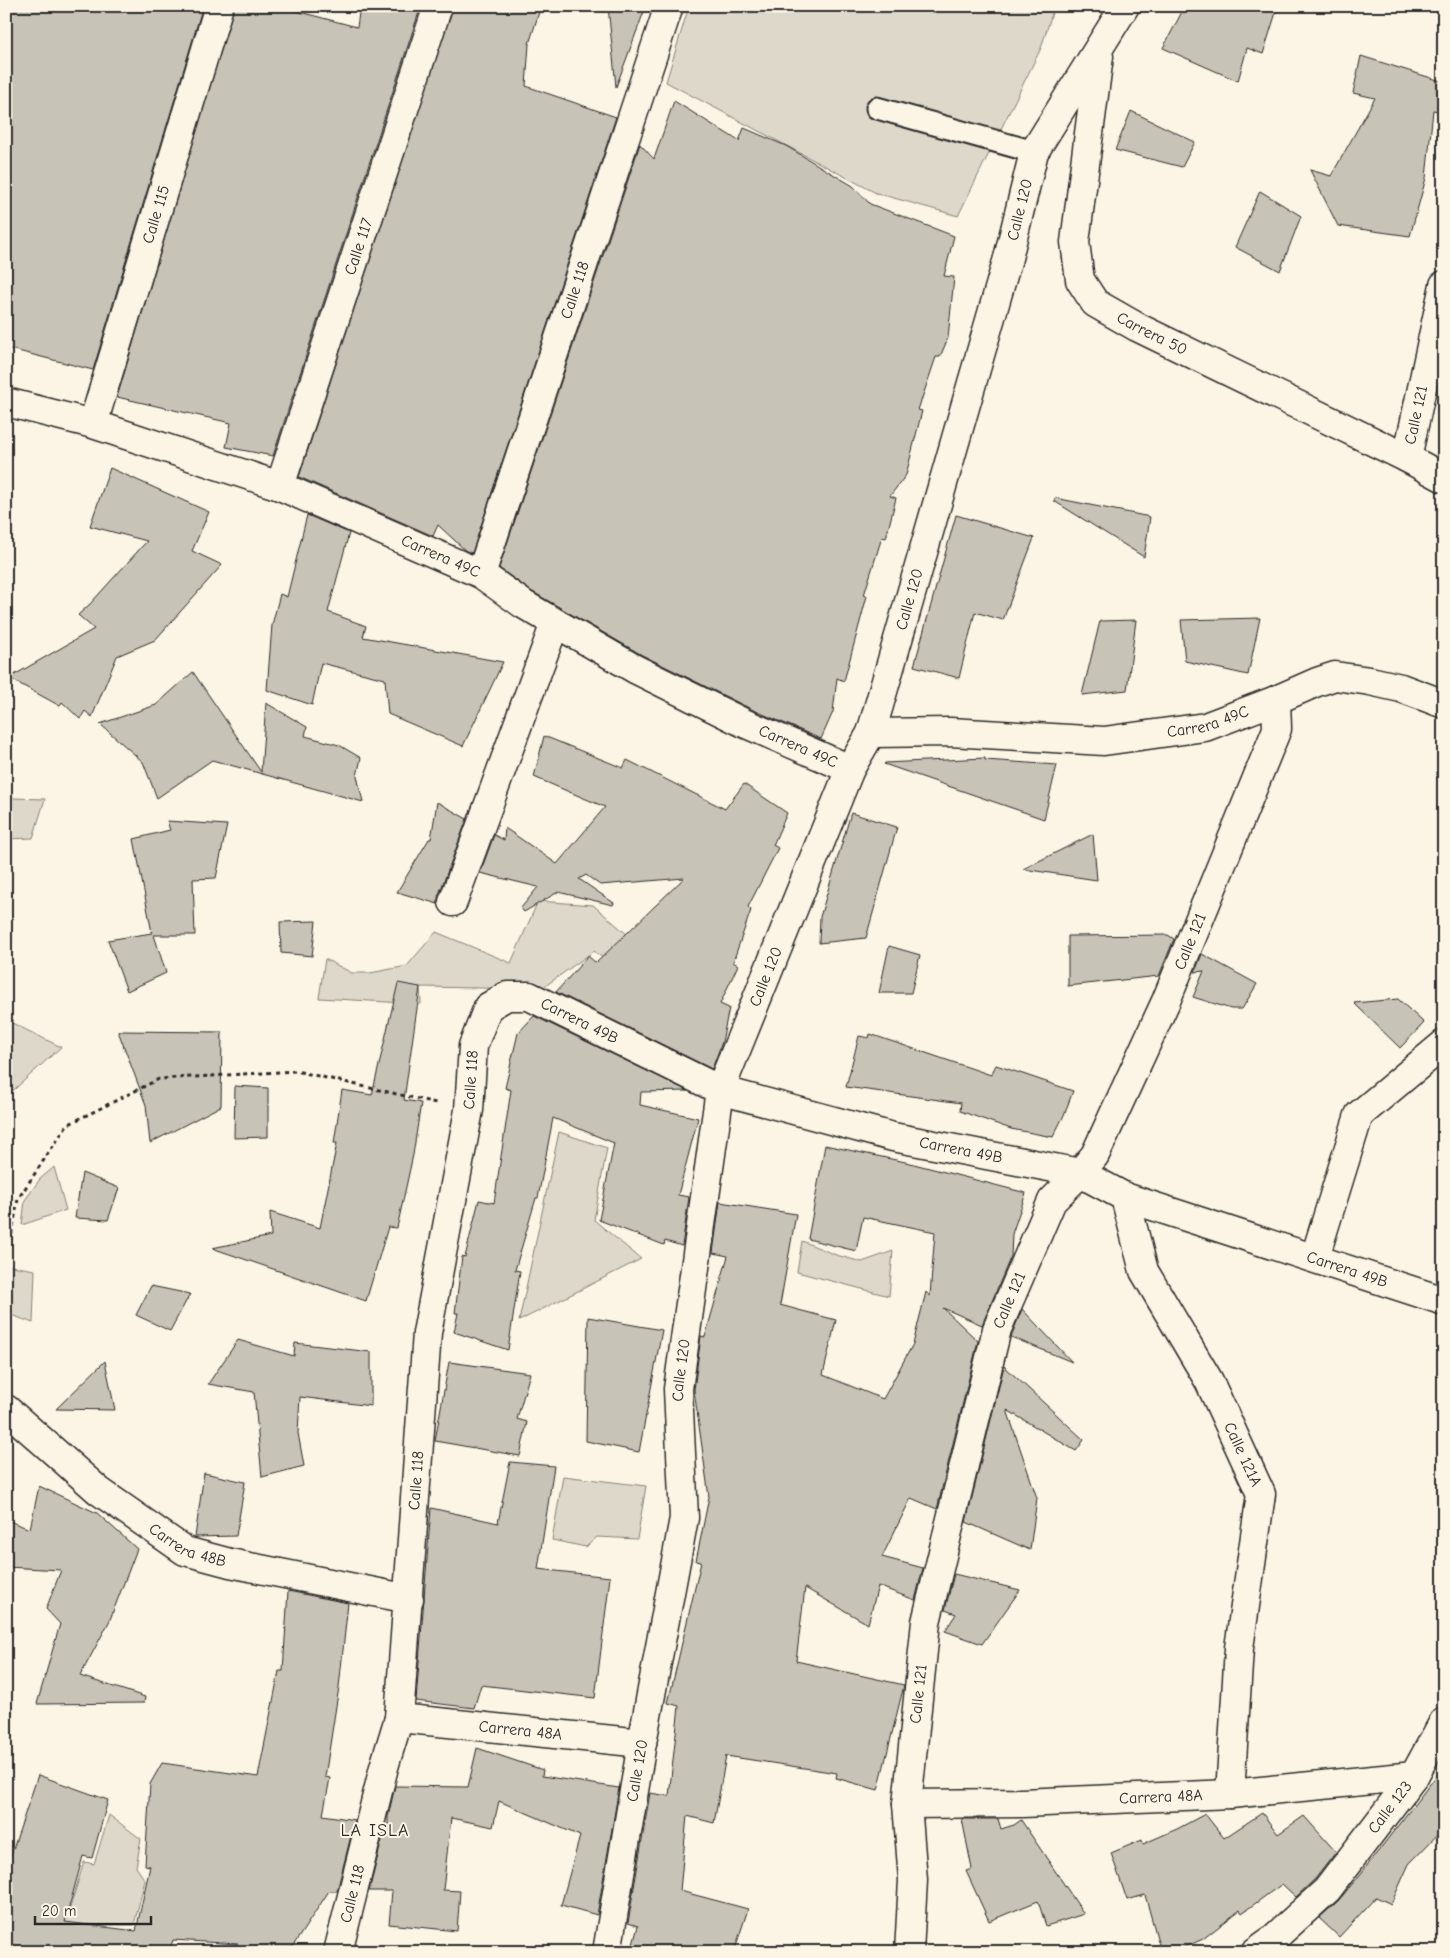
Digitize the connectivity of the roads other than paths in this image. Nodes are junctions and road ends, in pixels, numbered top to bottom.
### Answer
1 (219, 6) edge
2 (438, 6) edge
3 (669, 6) edge
4 (1124, 6) edge
5 (1100, 47) junction
6 (877, 108) dead end
7 (1034, 152) junction
8 (1444, 285) edge
9 (6, 402) edge
10 (93, 424) junction
11 (1407, 458) junction
12 (1444, 478) edge
13 (280, 486) junction
14 (480, 574) junction
15 (555, 623) junction
16 (1276, 700) junction
17 (1444, 704) edge
18 (871, 733) junction
19 (850, 769) junction
20 (453, 902) dead end
21 (488, 1007) joint
22 (1444, 1044) edge
23 (720, 1090) junction
24 (1080, 1173) junction
25 (1125, 1196) junction
26 (1315, 1257) junction
27 (1444, 1301) edge
28 (6, 1409) edge
29 (409, 1599) junction
30 (399, 1718) junction
31 (1444, 1720) edge
32 (642, 1743) junction
33 (1414, 1776) junction
34 (1230, 1794) junction
35 (907, 1804) junction
36 (338, 1952) edge
37 (607, 1952) edge
38 (909, 1952) edge
39 (1255, 1952) edge

1 - 10 street, Calle 115
2 - 13 street, Calle 117
3 - 14 street, Calle 118
4 - 5 street, Calle 120
5 - 7 street, Calle 120
5 - 11 street, Carrera 50
6 - 7 lane
7 - 18 street, Calle 120
8 - 11 street, Calle 121
9 - 10 street, Carrera 49C
10 - 13 street, Carrera 49C
11 - 12 street, Carrera 50
13 - 14 street, Carrera 49C
14 - 15 street, Carrera 49C
15 - 19 street, Carrera 49C
15 - 20 street
16 - 17 street, Carrera 49C
16 - 18 street, Carrera 49C
16 - 24 street, Calle 121
18 - 19 street, Calle 120
19 - 23 street, Calle 120
21 - 23 street, Carrera 49B
21 - 29 street, Calle 118
22 - 26 street
23 - 24 street, Carrera 49B
23 - 32 street, Calle 120
24 - 25 street, Carrera 49B
24 - 35 street, Calle 121
25 - 26 street, Carrera 49B
25 - 34 street, Calle 121A
26 - 27 street, Carrera 49B
28 - 29 street, Carrera 48B
29 - 30 street, Calle 118
30 - 32 street, Carrera 48A
30 - 36 street, Calle 118
31 - 33 street, Calle 123
32 - 37 street, Calle 120
33 - 34 street, Carrera 48A
33 - 39 street, Calle 123
34 - 35 street, Carrera 48A
35 - 38 street, Calle 121

